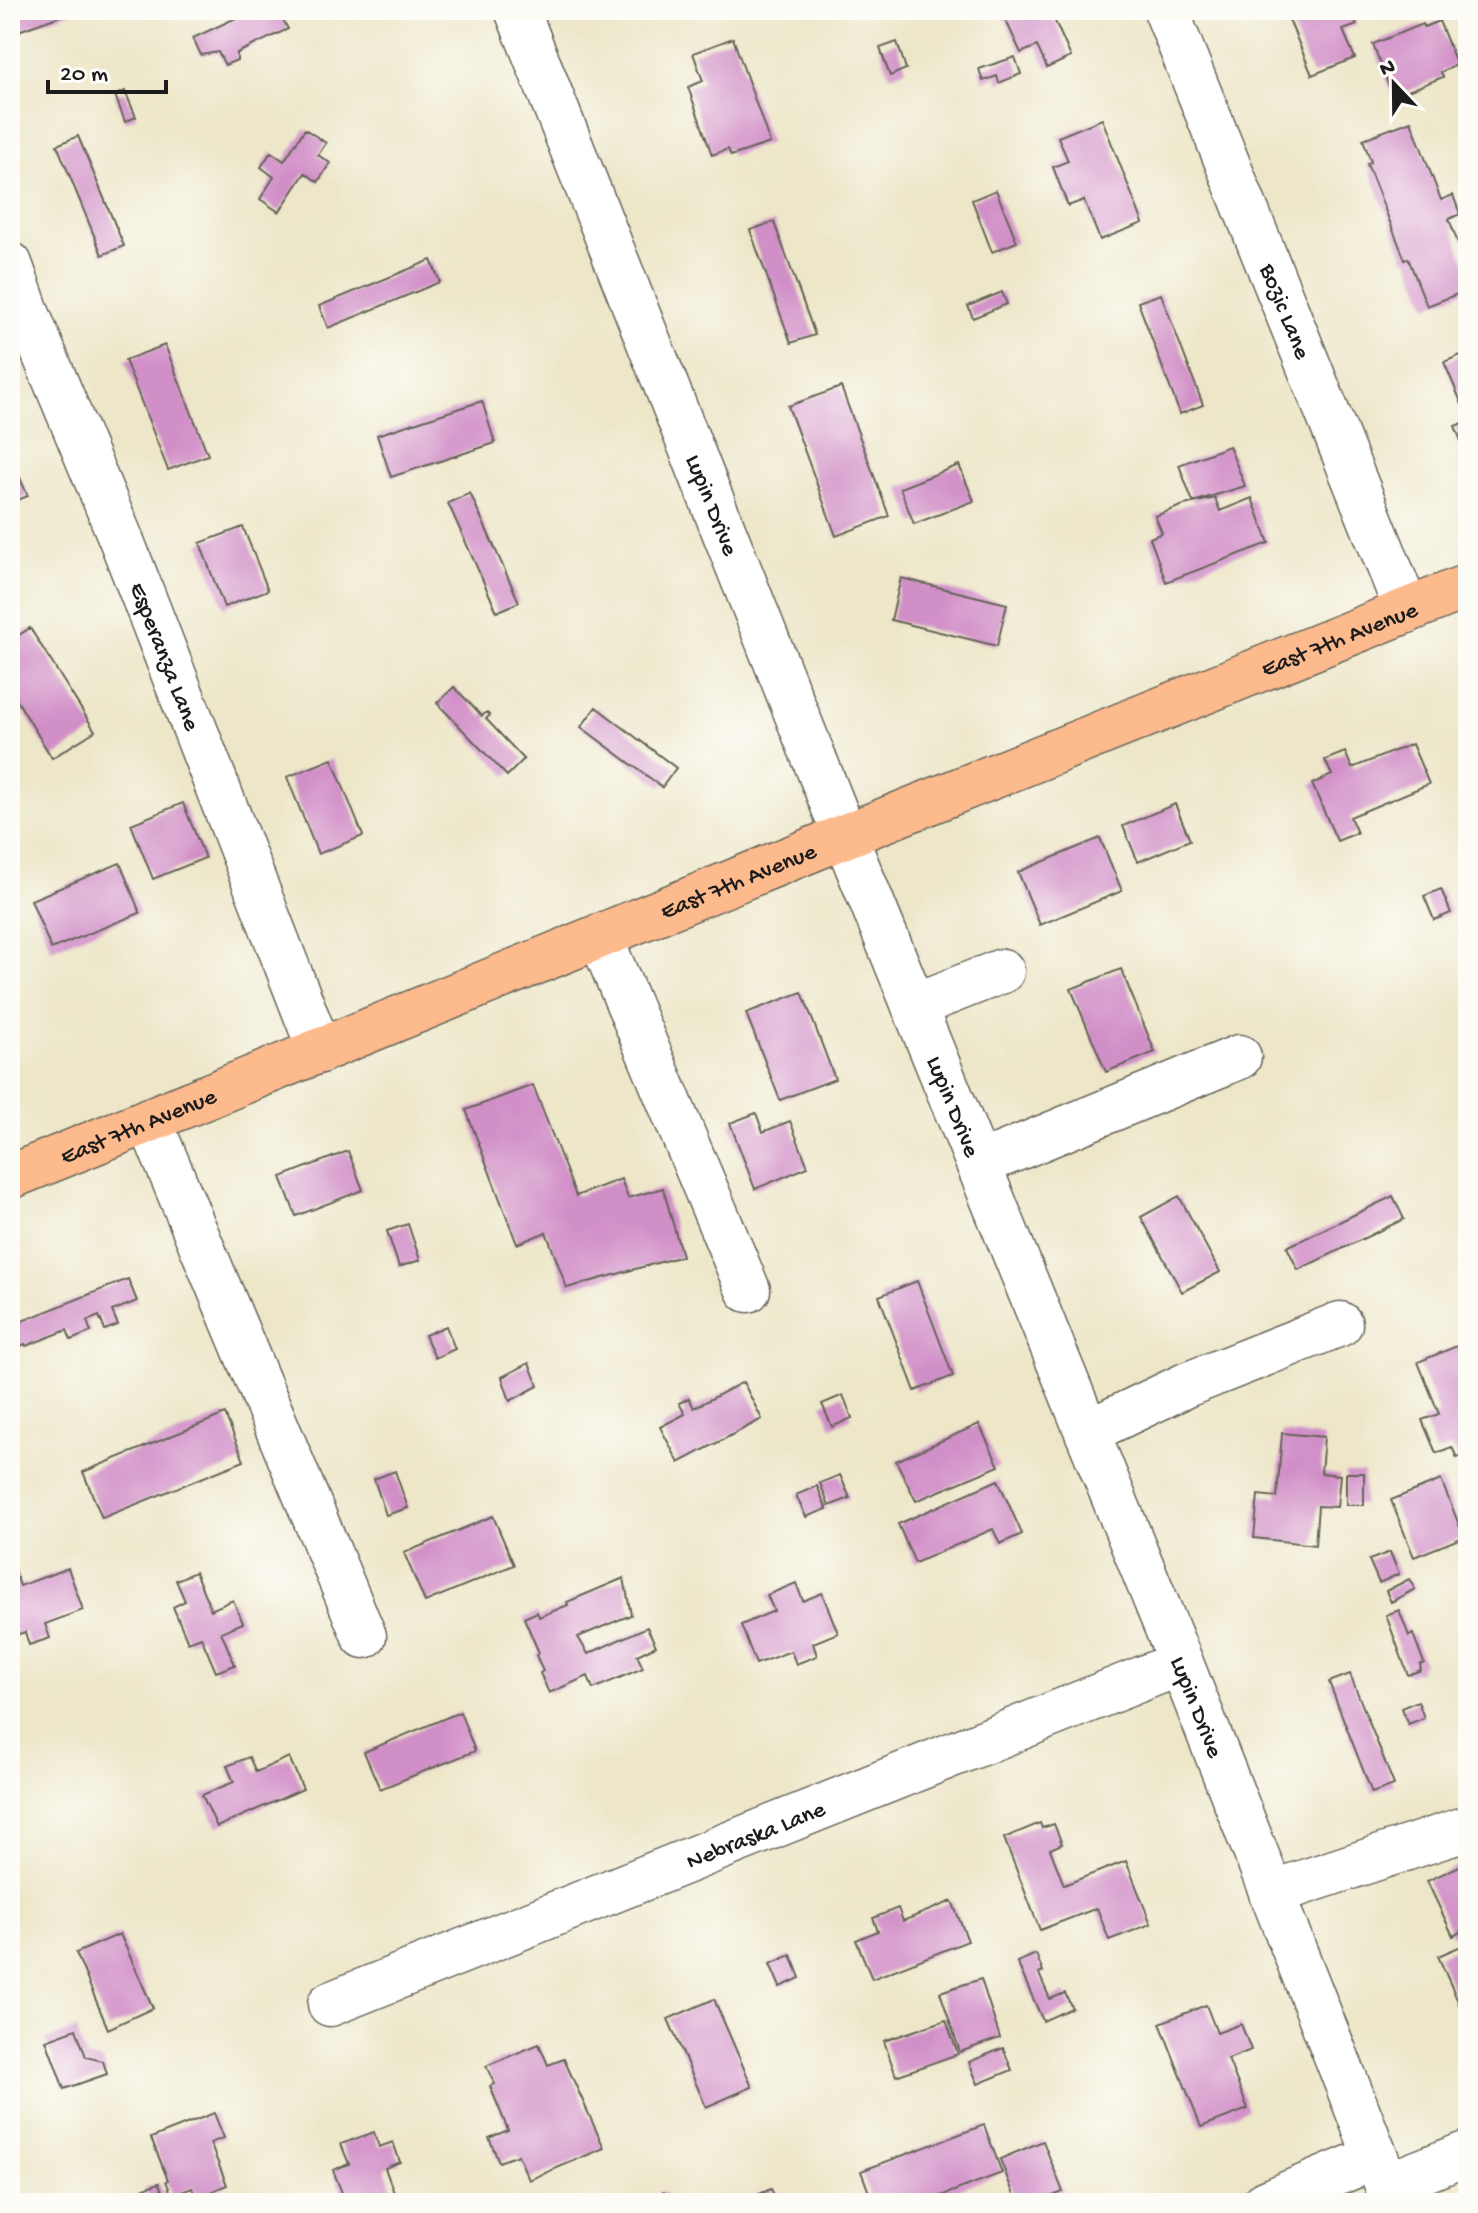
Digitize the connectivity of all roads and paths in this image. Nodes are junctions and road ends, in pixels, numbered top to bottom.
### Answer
1 (517, 10) edge
2 (1166, 10) edge
3 (10, 264) edge
4 (1468, 586) edge
5 (1407, 611) junction
6 (845, 836) junction
7 (600, 936) junction
8 (1002, 971) dead end
9 (914, 1006) junction
10 (320, 1051) junction
11 (1239, 1057) dead end
12 (149, 1120) junction
13 (979, 1164) junction
14 (10, 1177) edge
15 (748, 1290) dead end
16 (1340, 1324) dead end
17 (1087, 1432) junction
18 (364, 1636) dead end
19 (1181, 1663) junction
20 (1468, 1828) edge
21 (1271, 1893) junction
22 (330, 2004) dead end
23 (1468, 2153) edge
24 (1386, 2182) edge
25 (1265, 2203) edge

1 - 6 street, Lupin Drive
2 - 5 street, Bozic Lane
3 - 10 street, Esperanza Lane
4 - 5 main road, East 7th Avenue
5 - 6 main road, East 7th Avenue
6 - 7 main road, East 7th Avenue
6 - 9 street, Lupin Drive
7 - 10 main road, East 7th Avenue
7 - 15 street
8 - 9 street
9 - 13 street, Lupin Drive
10 - 12 main road, East 7th Avenue
11 - 13 street
12 - 14 main road, East 7th Avenue
12 - 18 street
13 - 17 street, Lupin Drive
16 - 17 street
17 - 19 street, Lupin Drive
19 - 21 street, Lupin Drive
19 - 22 street, Nebraska Lane
20 - 21 street
21 - 24 street, Lupin Drive
23 - 24 street
24 - 25 street

